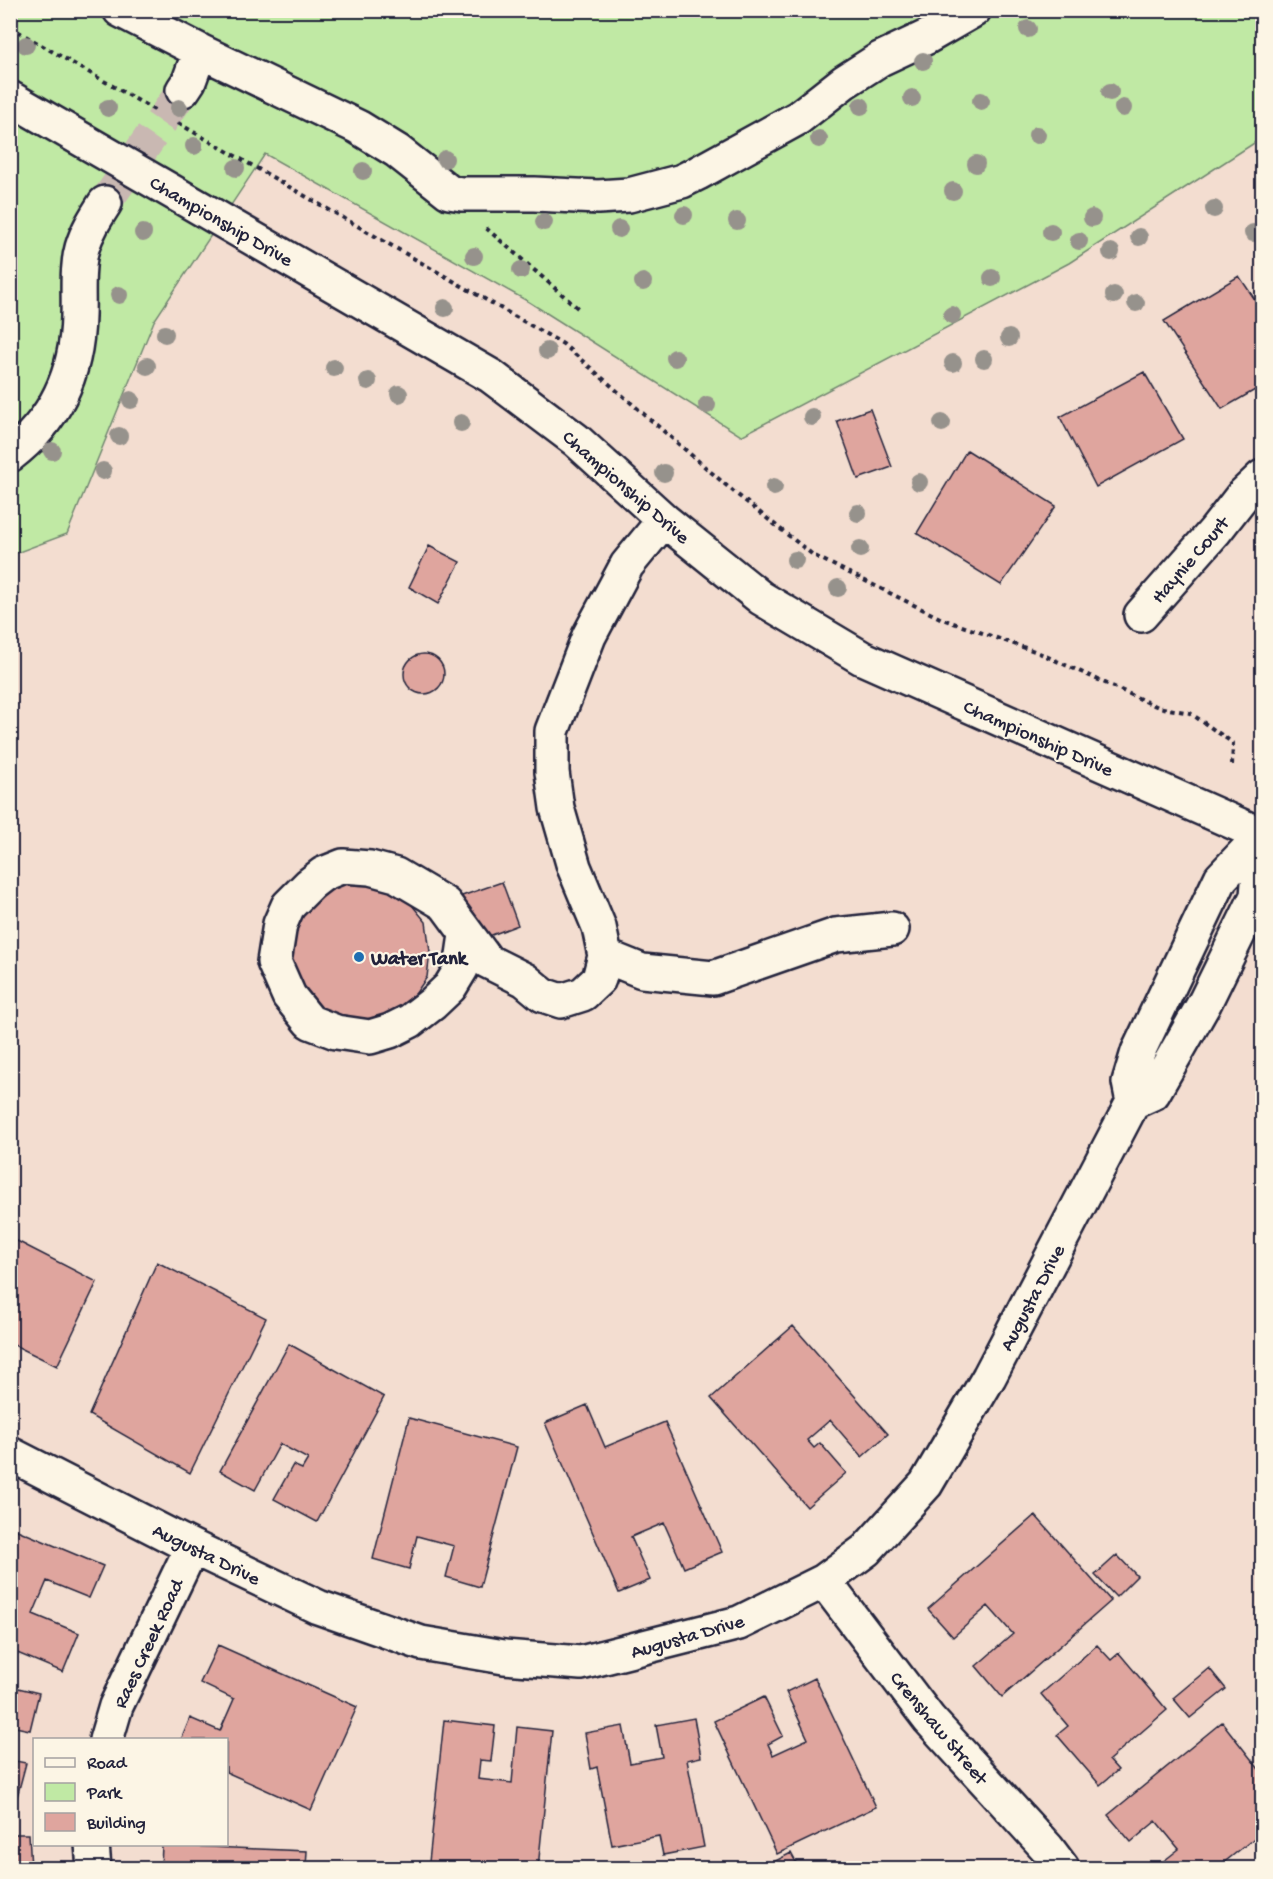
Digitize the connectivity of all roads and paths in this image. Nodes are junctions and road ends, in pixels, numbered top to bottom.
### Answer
1 (120, 10) edge
2 (974, 10) edge
3 (10, 27) edge
4 (200, 51) junction
5 (183, 90) tunnel mouth
6 (10, 98) edge
7 (164, 115) dead end
8 (174, 121) dead end
9 (105, 203) tunnel mouth
10 (486, 227) dead end
11 (580, 310) dead end
12 (10, 455) edge
13 (1263, 477) edge
14 (664, 520) junction
15 (1141, 615) dead end
16 (1232, 765) dead end
17 (1262, 835) edge
18 (892, 929) dead end
19 (466, 935) junction
20 (605, 956) junction
21 (10, 1454) edge
22 (192, 1547) junction
23 (824, 1581) junction
24 (107, 1738) edge
25 (92, 1846) edge
26 (94, 1869) edge
27 (1062, 1869) edge

1 - 4 street
2 - 4 street
3 - 7 path
4 - 5 street
6 - 14 street, Championship Drive
8 - 16 path
9 - 12 street
10 - 11 path
13 - 15 street, Haynie Court
14 - 17 street, Championship Drive
14 - 20 street
17 - 23 street, Augusta Drive
18 - 20 street
19 - 19 street
19 - 20 street
21 - 22 street, Augusta Drive
22 - 23 street, Augusta Drive
22 - 24 street, Raes Creek Road
23 - 27 street, Crenshaw Street
25 - 26 street

